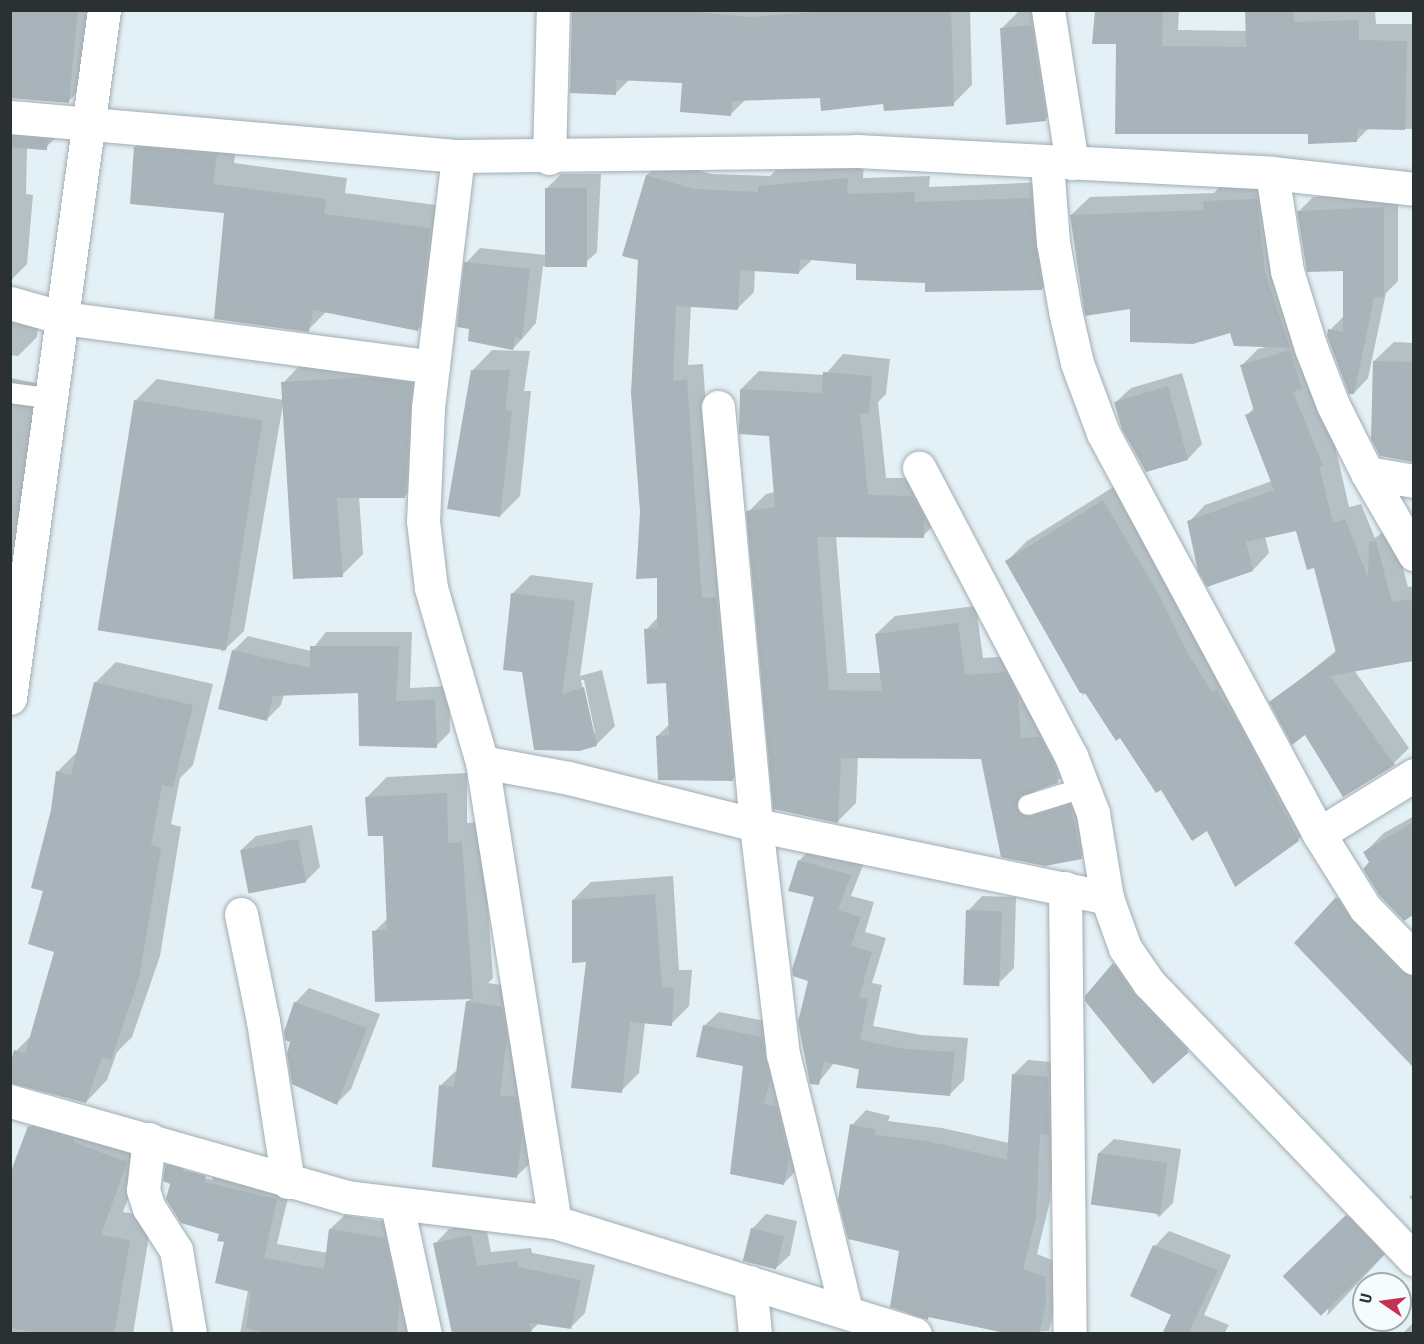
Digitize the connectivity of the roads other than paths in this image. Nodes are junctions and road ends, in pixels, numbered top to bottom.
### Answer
1 (104, 10) edge
2 (553, 10) edge
3 (1048, 10) edge
4 (10, 117) edge
5 (90, 122) junction
6 (458, 156) junction
7 (549, 158) junction
8 (1059, 163) junction
9 (1272, 173) junction
10 (1413, 189) edge
11 (10, 303) edge
12 (63, 318) junction
13 (433, 367) junction
14 (10, 393) edge
15 (53, 399) junction
16 (718, 407) dead end
17 (920, 468) dead end
18 (1367, 473) junction
19 (1413, 481) edge
20 (1413, 554) edge
21 (10, 698) edge
22 (482, 762) junction
23 (1413, 775) edge
24 (1083, 788) junction
25 (1028, 805) dead end
26 (756, 825) junction
27 (1319, 834) junction
28 (1065, 888) junction
29 (1107, 898) junction
30 (241, 914) dead end
31 (1413, 958) edge
32 (10, 1101) edge
33 (149, 1139) junction
34 (288, 1182) junction
35 (397, 1205) junction
36 (555, 1222) junction
37 (1413, 1258) edge
38 (750, 1282) junction
39 (846, 1311) junction
40 (190, 1334) edge
41 (425, 1334) edge
42 (755, 1334) edge
43 (915, 1334) edge
44 (1070, 1334) edge

1 - 5 street
2 - 7 street
3 - 8 street
4 - 5 street
5 - 6 street
5 - 12 street
6 - 7 street
6 - 13 street
7 - 8 street
8 - 9 street
8 - 27 street
9 - 10 street
9 - 18 street
11 - 12 street
12 - 13 street
12 - 15 street
13 - 22 street
14 - 15 lane
15 - 21 street
16 - 26 street
17 - 24 street
18 - 19 street
18 - 20 street
22 - 26 street
22 - 36 street
23 - 27 street
24 - 25 lane
24 - 29 street
26 - 28 street
26 - 39 street
27 - 31 street
28 - 29 street
28 - 44 street
29 - 37 street
30 - 34 street
32 - 33 street
33 - 34 street
33 - 40 street
34 - 35 street
35 - 36 street
35 - 41 street
36 - 38 street
38 - 39 street
38 - 42 street
39 - 43 street

